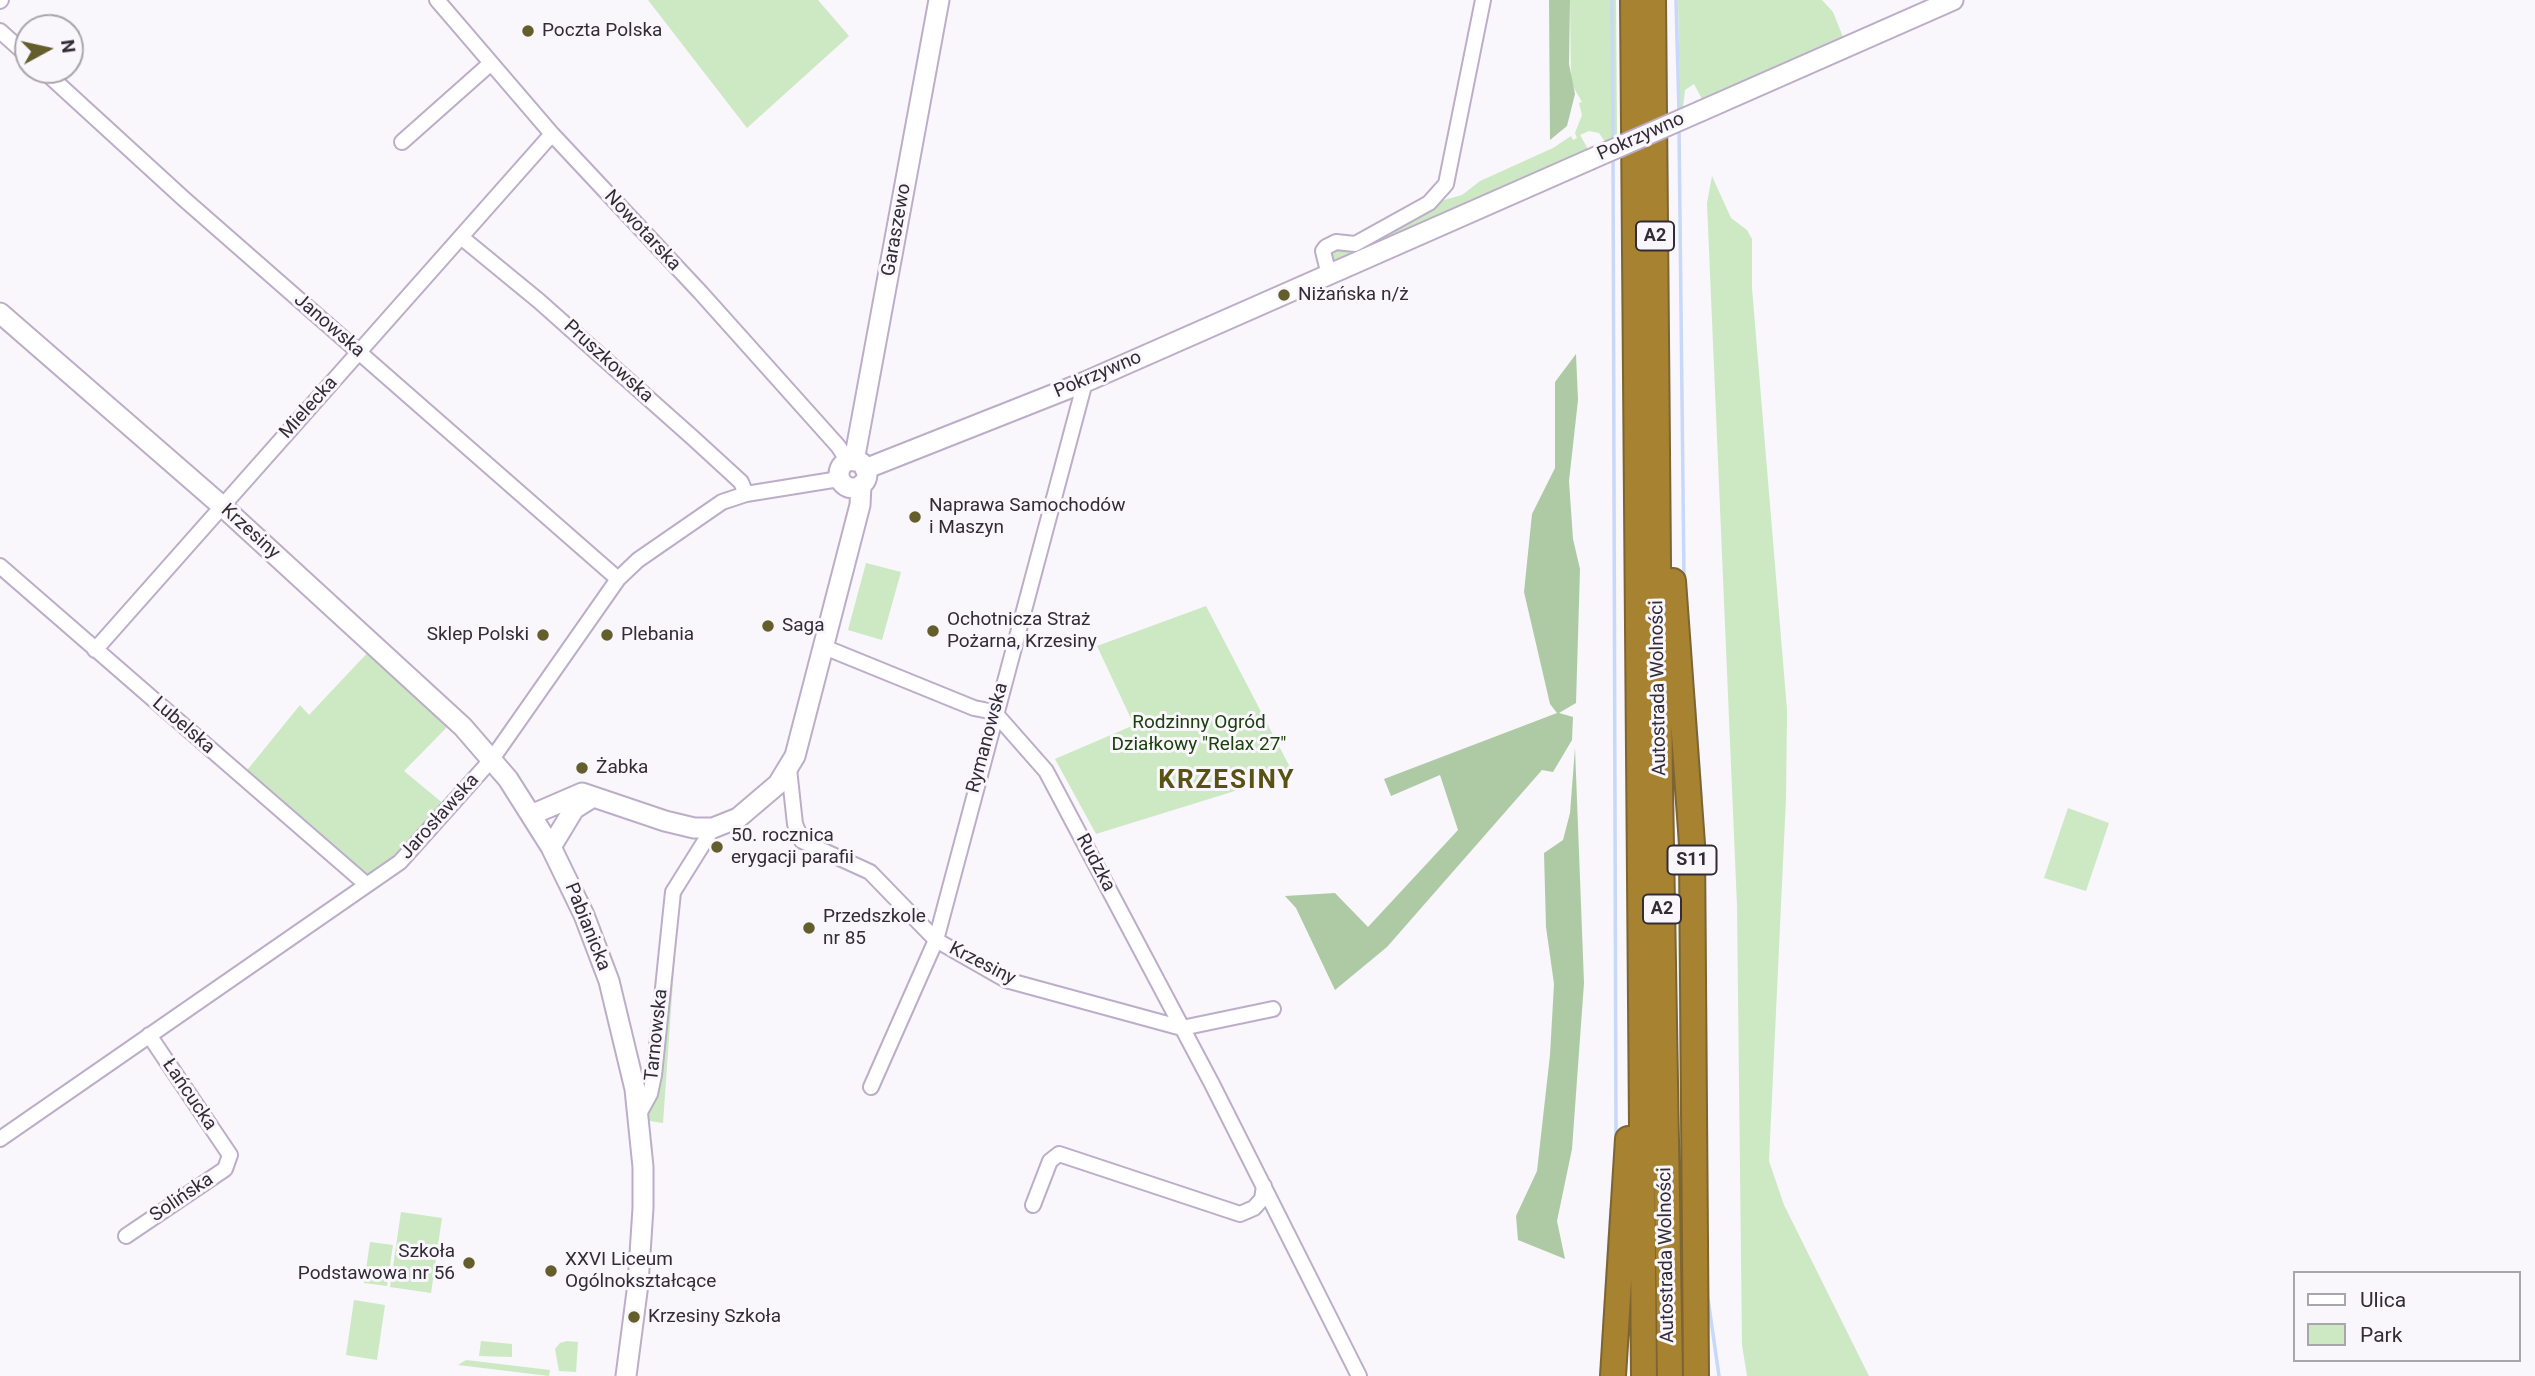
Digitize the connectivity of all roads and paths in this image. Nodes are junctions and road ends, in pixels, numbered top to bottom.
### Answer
1 (437, 0) edge
2 (939, 0) edge
3 (1483, 0) edge
4 (1633, 0) edge
5 (1653, 0) edge
6 (1952, 0) edge
7 (0, 31) edge
8 (14, 44) edge
9 (491, 63) junction
10 (59, 84) edge
11 (552, 134) junction
12 (402, 142) dead end
13 (461, 237) junction
14 (1329, 275) junction
15 (0, 313) edge
16 (358, 352) junction
17 (1084, 382) junction
18 (1657, 441) junction
19 (857, 469) junction
20 (839, 479) joint
21 (746, 494) junction
22 (222, 506) junction
23 (0, 566) edge
24 (618, 579) junction
25 (824, 648) junction
26 (95, 650) junction
27 (994, 712) junction
28 (492, 759) junction
29 (789, 769) junction
30 (593, 797) junction
31 (531, 815) junction
32 (713, 828) junction
33 (551, 848) junction
34 (366, 885) junction
35 (936, 940) junction
36 (1642, 975) junction
37 (1273, 1009) dead end
38 (1182, 1028) junction
39 (149, 1035) junction
40 (871, 1087) dead end
41 (639, 1114) junction
42 (0, 1139) edge
43 (230, 1155) joint
44 (1264, 1186) junction
45 (1033, 1205) dead end
46 (126, 1236) dead end
47 (1696, 1280) junction
48 (626, 1376) edge
49 (1359, 1376) edge
50 (1613, 1376) edge
51 (1644, 1376) edge
52 (1670, 1376) edge
53 (1696, 1376) edge
54 (1709, 1376) edge

1 - 9 street, Nowotarska
2 - 19 street, Garaszewo
3 - 14 street
4 - 36 highway, Autostrada Wolności / A2
5 - 18 highway, Autostrada Wolności / A2
6 - 14 street, Pokrzywno, bridge
7 - 8 street
9 - 11 street, Nowotarska
9 - 12 street
10 - 16 street, Janowska
11 - 13 street, Mielecka
11 - 19 street, Nowotarska
13 - 16 street, Mielecka
13 - 21 street, Pruszkowska
14 - 17 street, Pokrzywno
15 - 22 street, Krzesiny
16 - 22 street, Mielecka
16 - 24 street, Janowska
17 - 19 street, Pokrzywno
17 - 27 street, Rymanowska
18 - 47 highway, S11
18 - 52 highway, Autostrada Wolności / A2
19 - 20 street
19 - 25 street, Garaszewo
20 - 21 street, Jarosławska
21 - 24 street, Jarosławska
22 - 26 street, Mielecka
22 - 28 street, Krzesiny
23 - 26 street, Lubelska
24 - 28 street, Jarosławska
25 - 27 street
25 - 29 street, Garaszewo
26 - 34 street, Lubelska
27 - 35 street, Rymanowska
27 - 38 street, Rudzka
28 - 31 street, Pabianicka
28 - 34 street, Jarosławska
29 - 32 street, Garaszewo
29 - 35 street, Krzesiny
30 - 31 street
30 - 32 street
30 - 33 street
31 - 33 street, Pabianicka
32 - 41 street, Tarnowska
33 - 41 street, Pabianicka
34 - 39 street, Jarosławska
35 - 38 street, Krzesiny
35 - 40 street, Rymanowska
36 - 50 highway
36 - 51 highway, Autostrada Wolności / A2
37 - 38 street
38 - 44 street, Rudzka
39 - 42 street, Jarosławska
39 - 43 street, Łańcucka
41 - 48 street, Tarnowska
43 - 46 street, Solińska
44 - 45 street
44 - 49 street, Rudzka
47 - 53 highway, S11
47 - 54 highway

